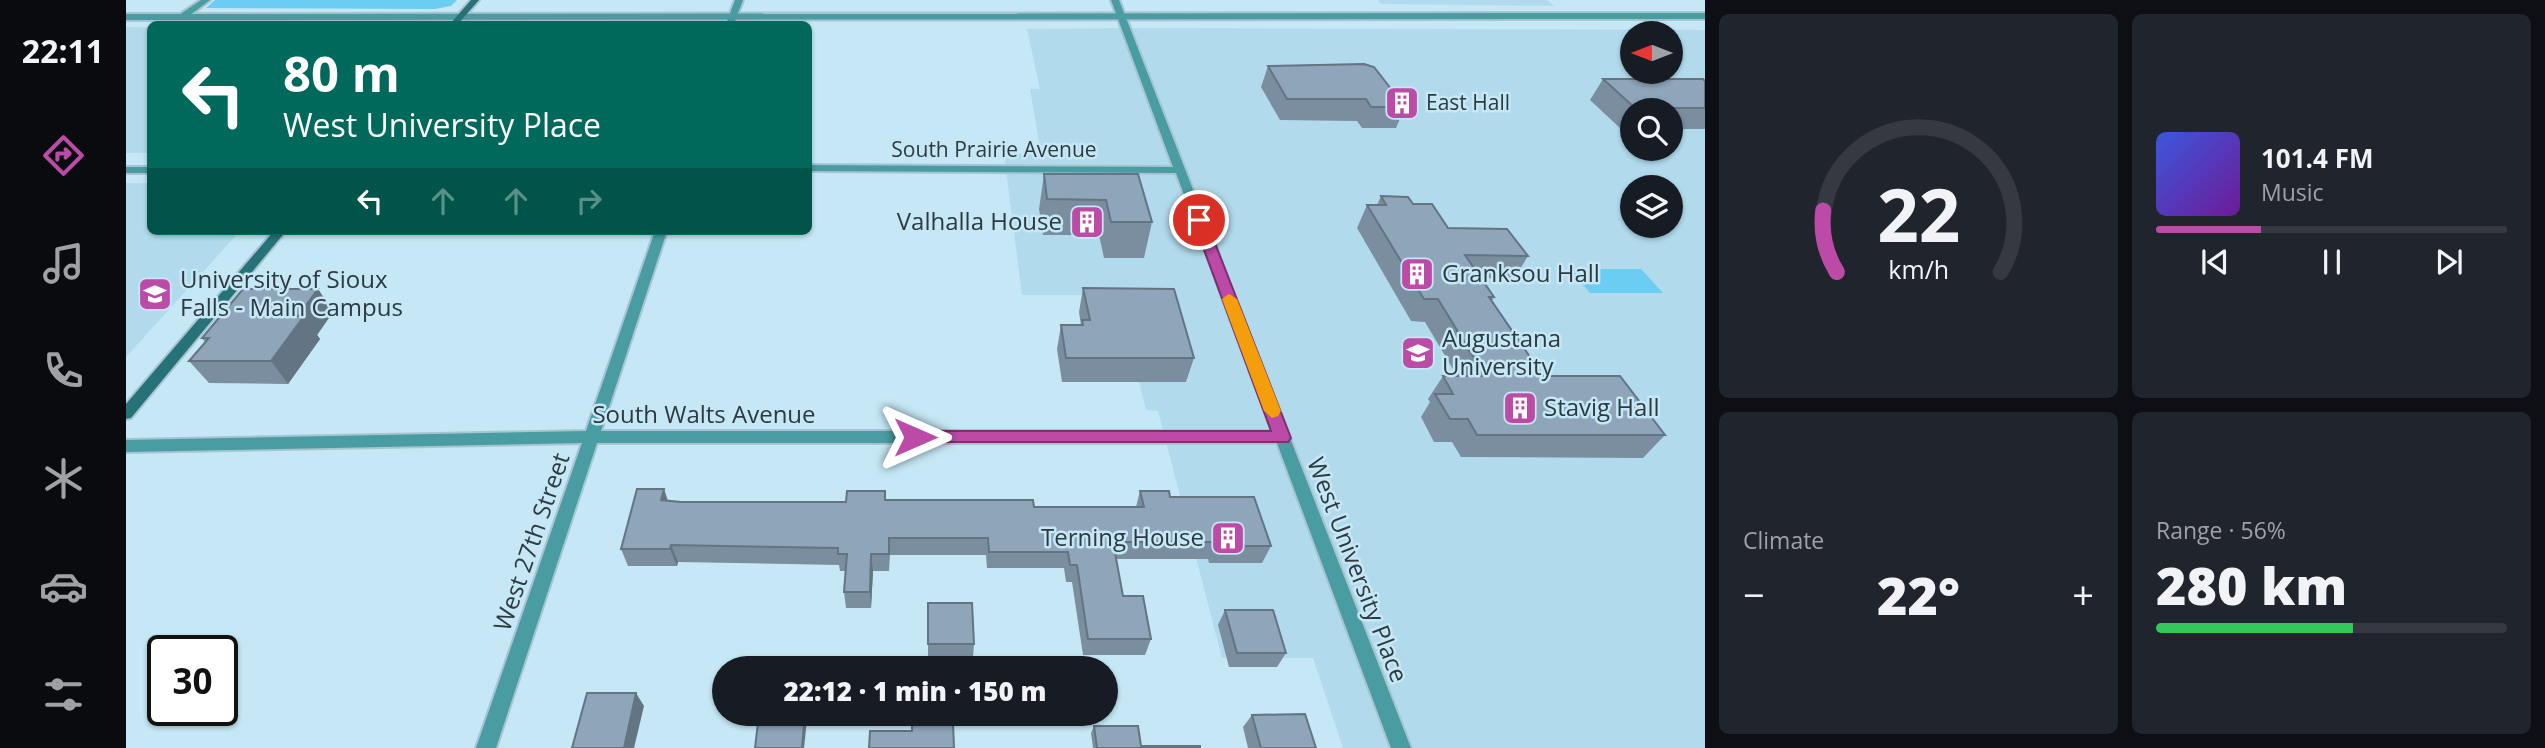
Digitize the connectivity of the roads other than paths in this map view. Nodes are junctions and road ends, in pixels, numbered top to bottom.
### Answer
1 (206, 0) edge
2 (475, 0) edge
3 (739, 0) edge
4 (1115, 0) edge
5 (1705, 16) edge
6 (182, 17) junction
7 (1122, 17) junction
8 (126, 18) edge
9 (457, 21) edge
10 (732, 21) edge
11 (812, 168) edge
12 (126, 170) edge
13 (147, 170) edge
14 (1180, 170) junction
15 (277, 235) edge
16 (660, 235) edge
17 (126, 414) edge
18 (591, 437) junction
19 (1282, 438) junction
20 (126, 446) edge
21 (486, 748) edge
22 (1401, 748) edge

1 - 6 street
2 - 9 main road
3 - 10 street
4 - 7 street, West University Place
5 - 7 street
6 - 8 street
6 - 9 street
7 - 10 street
7 - 14 street, West University Place
9 - 10 street
11 - 14 street, South Prairie Avenue
12 - 13 street
14 - 19 street, West University Place
15 - 17 main road
16 - 18 street, West 27th Street
18 - 19 street, South Walts Avenue
18 - 20 street, South Walts Avenue
18 - 21 street, West 27th Street
19 - 22 street, West University Place

